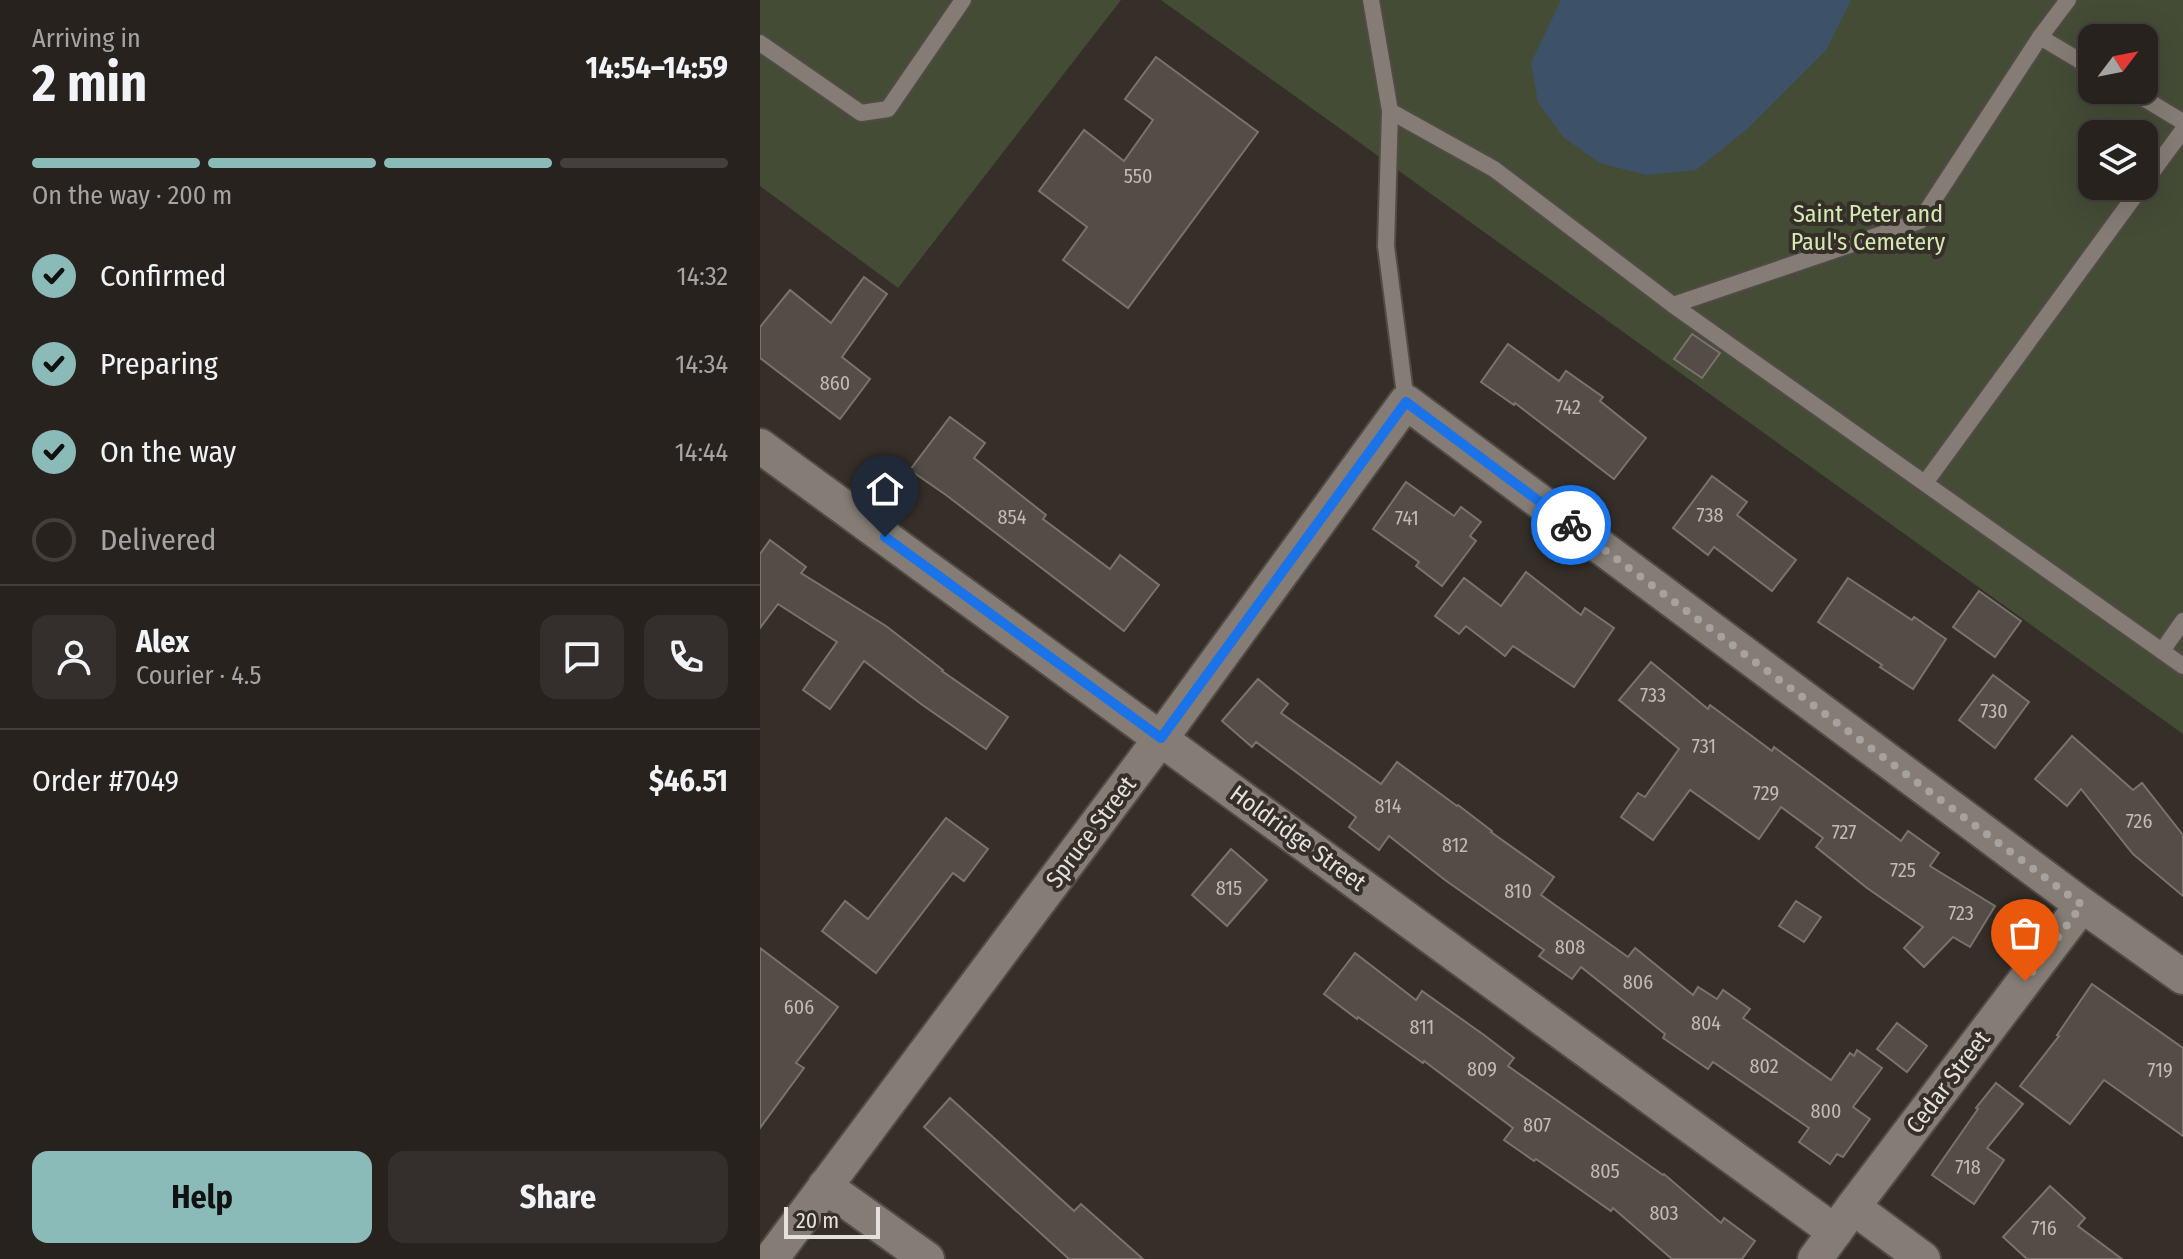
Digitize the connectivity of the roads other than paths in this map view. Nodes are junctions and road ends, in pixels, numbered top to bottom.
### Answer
1 (963, 0) edge
2 (1371, 0) edge
3 (2068, 0) edge
4 (2040, 37) junction
5 (760, 43) edge
6 (2078, 60) edge
7 (2153, 104) edge
8 (1390, 111) junction
9 (2183, 122) edge
10 (2183, 130) edge
11 (2158, 164) edge
12 (2131, 200) edge
13 (1673, 305) junction
14 (1406, 402) junction
15 (760, 446) edge
16 (1925, 483) junction
17 (2183, 621) edge
18 (2162, 651) junction
19 (2183, 666) edge
20 (1161, 738) junction
21 (2082, 905) junction
22 (2183, 977) edge
23 (825, 1186) junction
24 (1834, 1233) edge
25 (771, 1259) edge
26 (927, 1259) edge
27 (1923, 1259) edge

1 - 5 lane
2 - 8 lane
3 - 4 lane
4 - 6 lane
4 - 13 lane
7 - 9 lane
8 - 13 lane
8 - 14 lane
10 - 11 lane
12 - 16 lane
13 - 16 lane
14 - 20 street, Spruce Street
14 - 21 street
15 - 20 street, Holdridge Street
16 - 18 lane
17 - 18 lane
18 - 19 lane
20 - 23 street, Spruce Street
20 - 24 street, Holdridge Street
21 - 22 street
21 - 24 street, Cedar Street
23 - 25 street, Spruce Street
23 - 26 street
24 - 27 street, Holdridge Street

